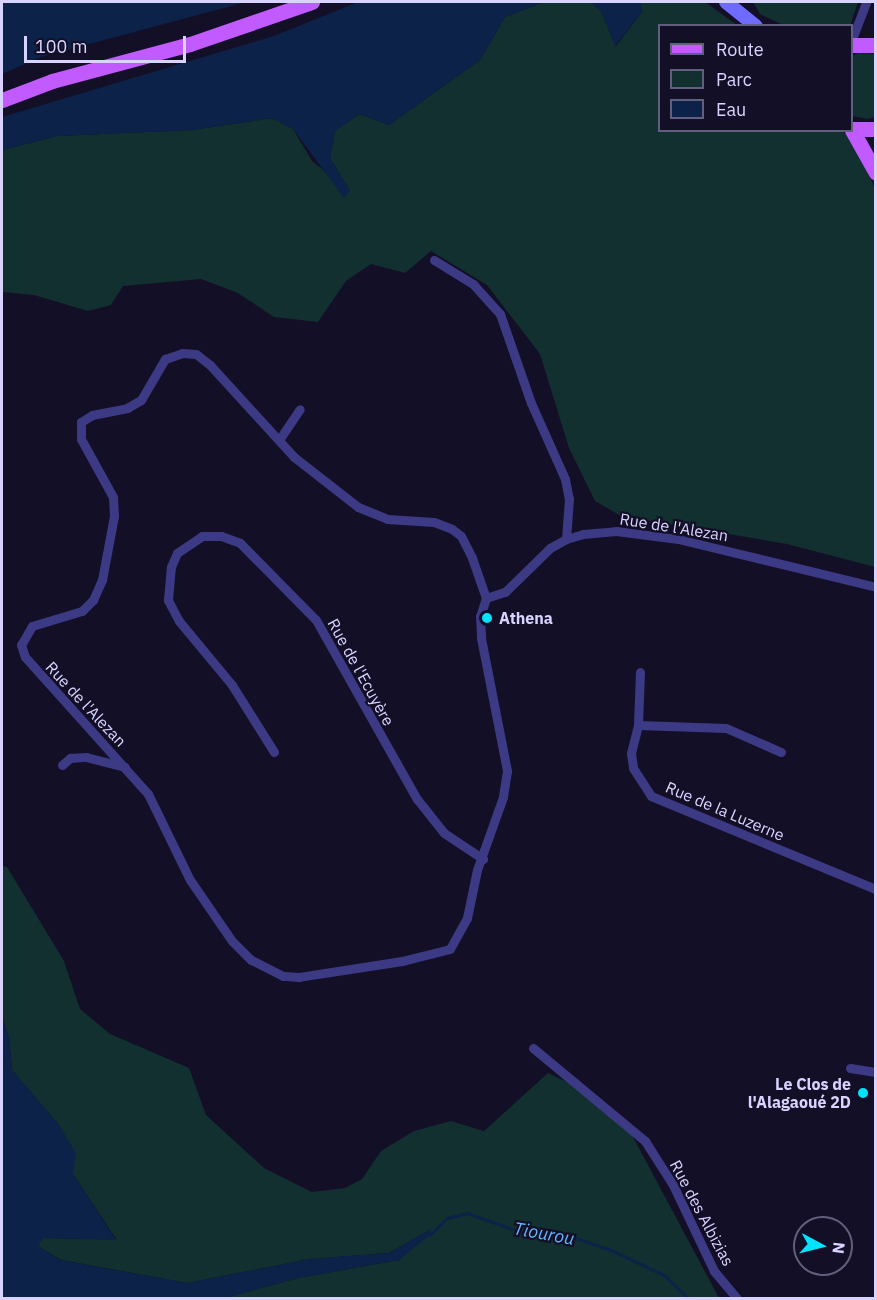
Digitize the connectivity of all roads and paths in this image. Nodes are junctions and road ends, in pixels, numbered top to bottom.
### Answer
1 (312, 2) edge
2 (726, 2) edge
3 (866, 2) edge
4 (740, 14) junction
5 (753, 24) edge
6 (762, 24) edge
7 (853, 36) edge
8 (853, 45) edge
9 (876, 45) edge
10 (2, 100) edge
11 (853, 129) edge
12 (876, 129) edge
13 (853, 131) edge
14 (876, 173) edge
15 (434, 260) dead end
16 (300, 409) dead end
17 (279, 440) junction
18 (566, 539) junction
19 (876, 587) edge
20 (486, 598) junction
21 (640, 672) dead end
22 (638, 725) junction
23 (274, 752) dead end
24 (781, 752) dead end
25 (62, 765) dead end
26 (125, 767) junction
27 (483, 859) junction
28 (876, 889) edge
29 (533, 1048) dead end
30 (850, 1068) dead end
31 (876, 1072) edge
32 (737, 1299) edge

1 - 10 main road
2 - 4 main road
3 - 7 street
4 - 5 main road
4 - 6 main road
8 - 9 main road
11 - 12 main road
13 - 14 main road
15 - 18 street
16 - 17 street
17 - 20 street, Rue de l'Alezan
17 - 26 street, Rue de l'Alezan
18 - 19 street, Rue de l'Alezan
18 - 20 street, Rue de l'Alezan
20 - 27 street, Rue de l'Alezan
21 - 22 street, Rue de la Luzerne
22 - 24 street
22 - 28 street, Rue de la Luzerne
23 - 27 street, Rue de l'Ecuyère
25 - 26 street
26 - 27 street, Rue de l'Alezan
29 - 32 street, Rue des Albizias
30 - 31 street

